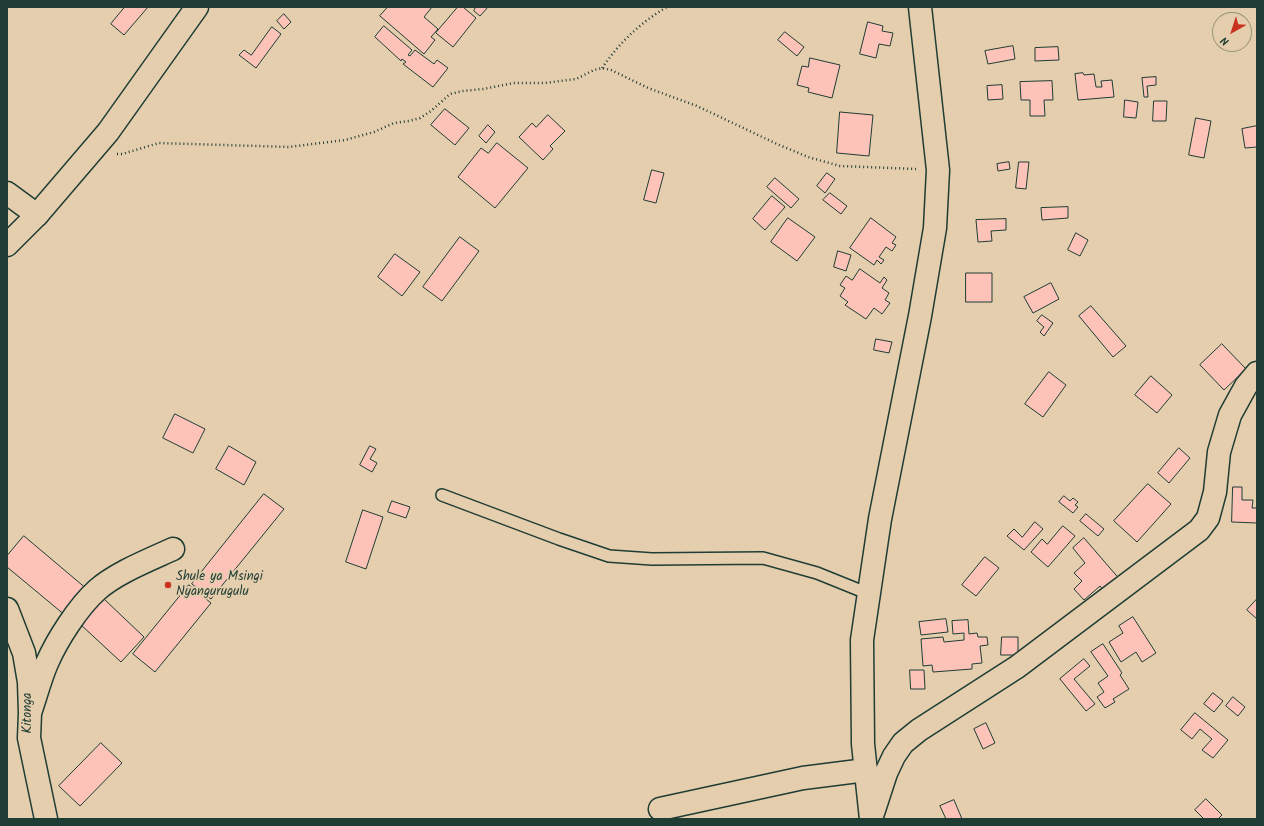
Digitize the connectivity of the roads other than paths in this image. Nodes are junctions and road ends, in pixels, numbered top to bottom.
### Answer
1 (196, 7) edge
2 (920, 7) edge
3 (7, 193) edge
4 (37, 214) junction
5 (7, 245) edge
6 (1257, 374) edge
7 (442, 495) dead end
8 (173, 550) dead end
9 (869, 594) junction
10 (7, 609) edge
11 (30, 713) junction
12 (866, 770) junction
13 (660, 809) dead end
14 (46, 819) edge
15 (871, 819) edge

1 - 4 street
2 - 9 street
3 - 4 street
4 - 5 street
6 - 15 street
7 - 9 lane
8 - 11 street
9 - 12 street
10 - 11 street, Kitonga
11 - 14 street, Kitonga
12 - 13 street
12 - 15 street

